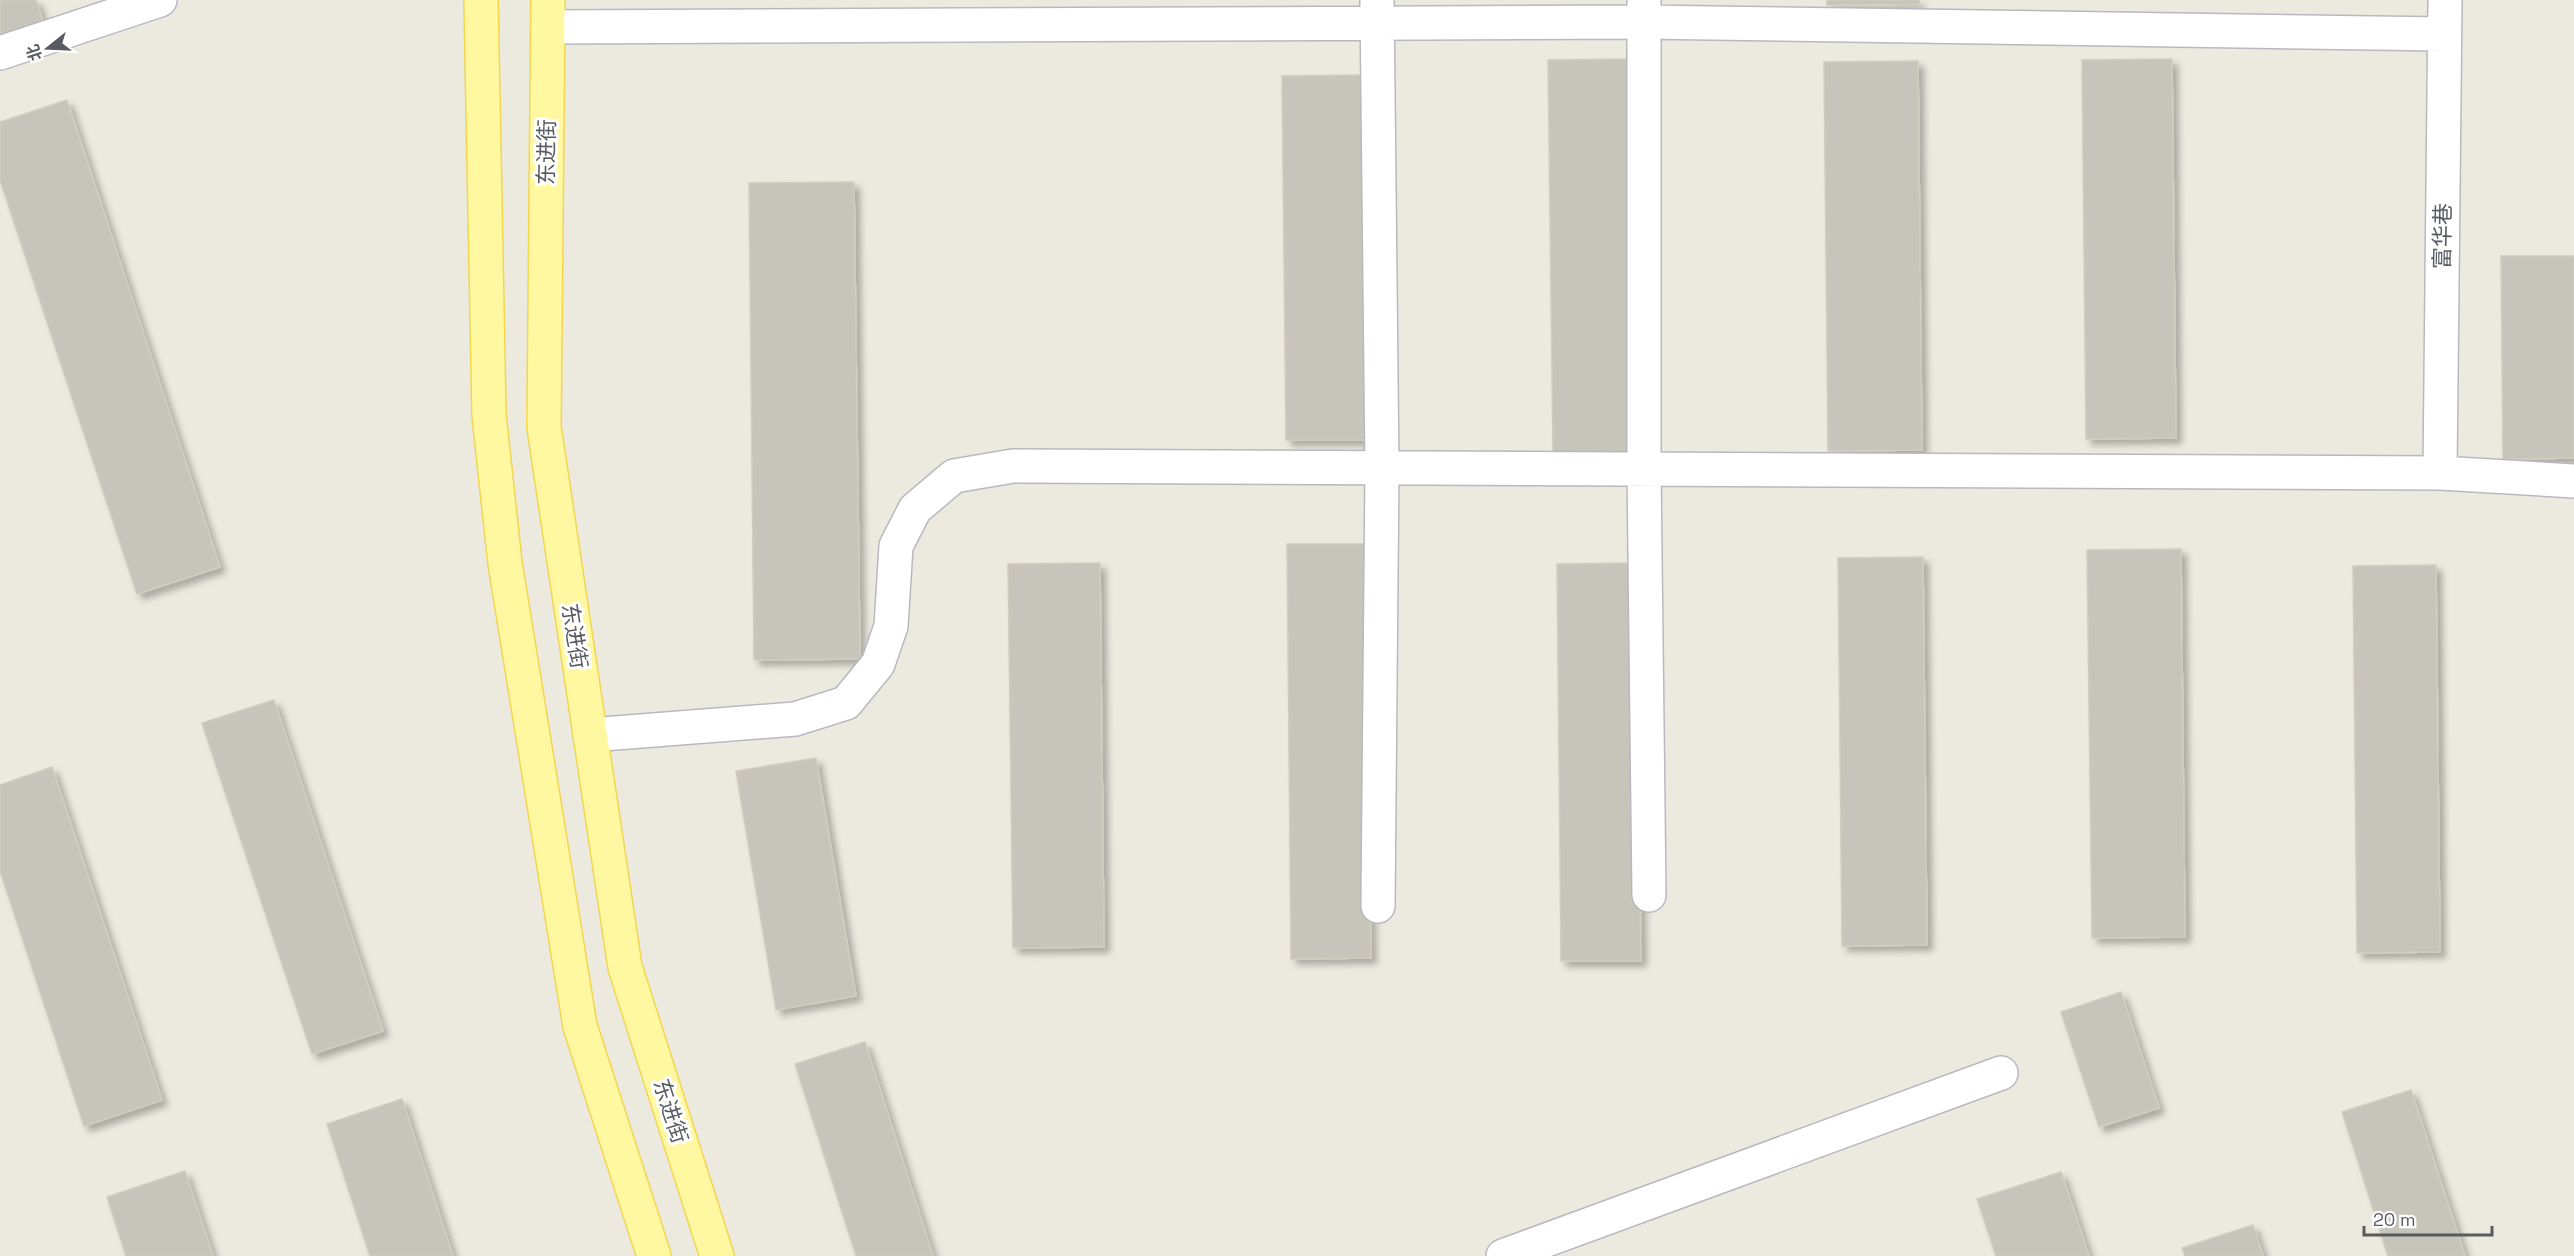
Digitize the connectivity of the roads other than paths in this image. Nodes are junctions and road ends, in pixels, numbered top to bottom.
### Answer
1 (160, 0) edge
2 (481, 0) edge
3 (2445, 0) edge
4 (1644, 11) edge
5 (1377, 12) edge
6 (548, 13) edge
7 (898, 13) edge
8 (2444, 34) junction
9 (0, 53) edge
10 (1382, 468) junction
11 (1644, 469) junction
12 (2440, 473) junction
13 (2574, 481) edge
14 (590, 735) junction
15 (1649, 895) dead end
16 (1378, 906) dead end
17 (2001, 1072) dead end
18 (654, 1256) edge
19 (717, 1256) edge
20 (1503, 1256) edge

1 - 9 street
2 - 18 main road
3 - 8 street, 富华巷
4 - 5 street
4 - 8 street
4 - 11 street
5 - 7 street
5 - 10 street
6 - 7 street
6 - 14 main road, 东进街
8 - 12 street, 富华巷
10 - 11 street
10 - 14 street
10 - 16 street
11 - 12 street
11 - 15 street
12 - 13 street
14 - 19 main road, 东进街
17 - 20 street

